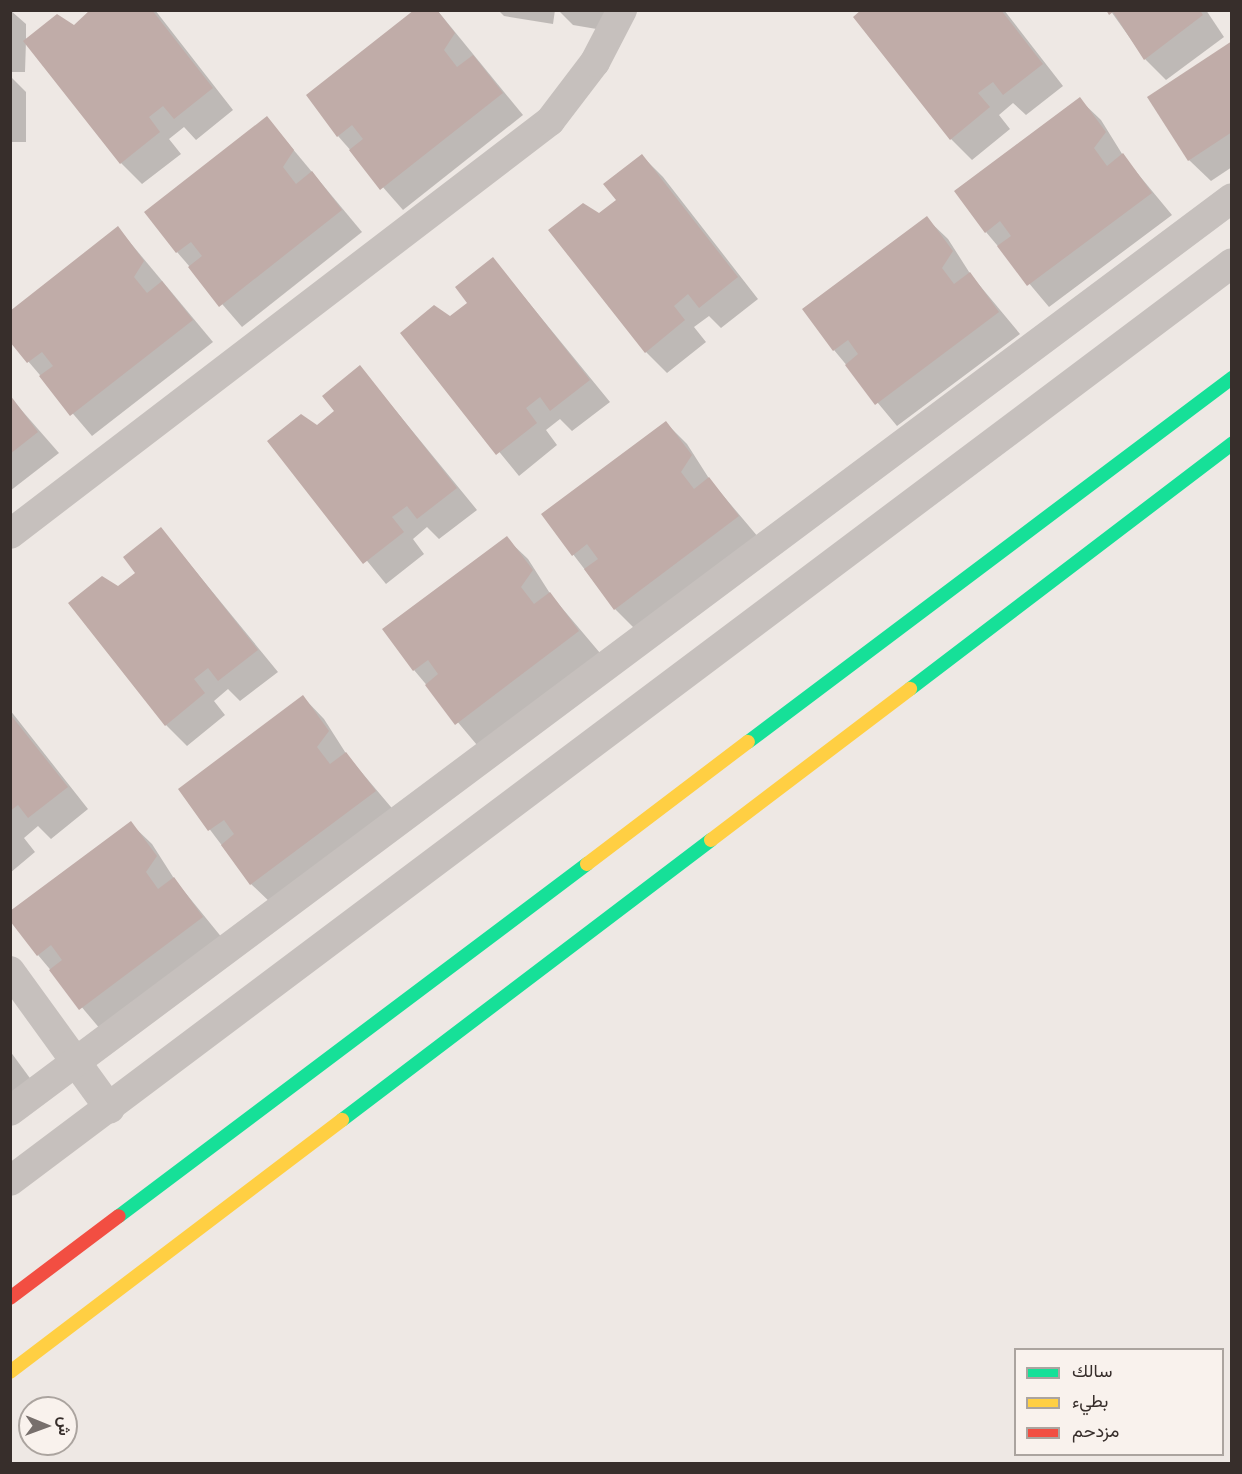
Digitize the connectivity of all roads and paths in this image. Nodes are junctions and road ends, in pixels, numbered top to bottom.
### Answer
1 (621, 10) edge
2 (1232, 198) edge
3 (1232, 263) edge
4 (1232, 378) edge
5 (1232, 444) edge
6 (10, 534) edge
7 (10, 971) edge
8 (76, 1062) junction
9 (110, 1109) junction
10 (10, 1111) edge
11 (10, 1181) edge
12 (10, 1298) edge
13 (10, 1371) edge

1 - 6 street
2 - 8 street
3 - 9 street
4 - 12 main road
5 - 13 main road
7 - 8 street
8 - 9 street
8 - 10 street
9 - 11 street

